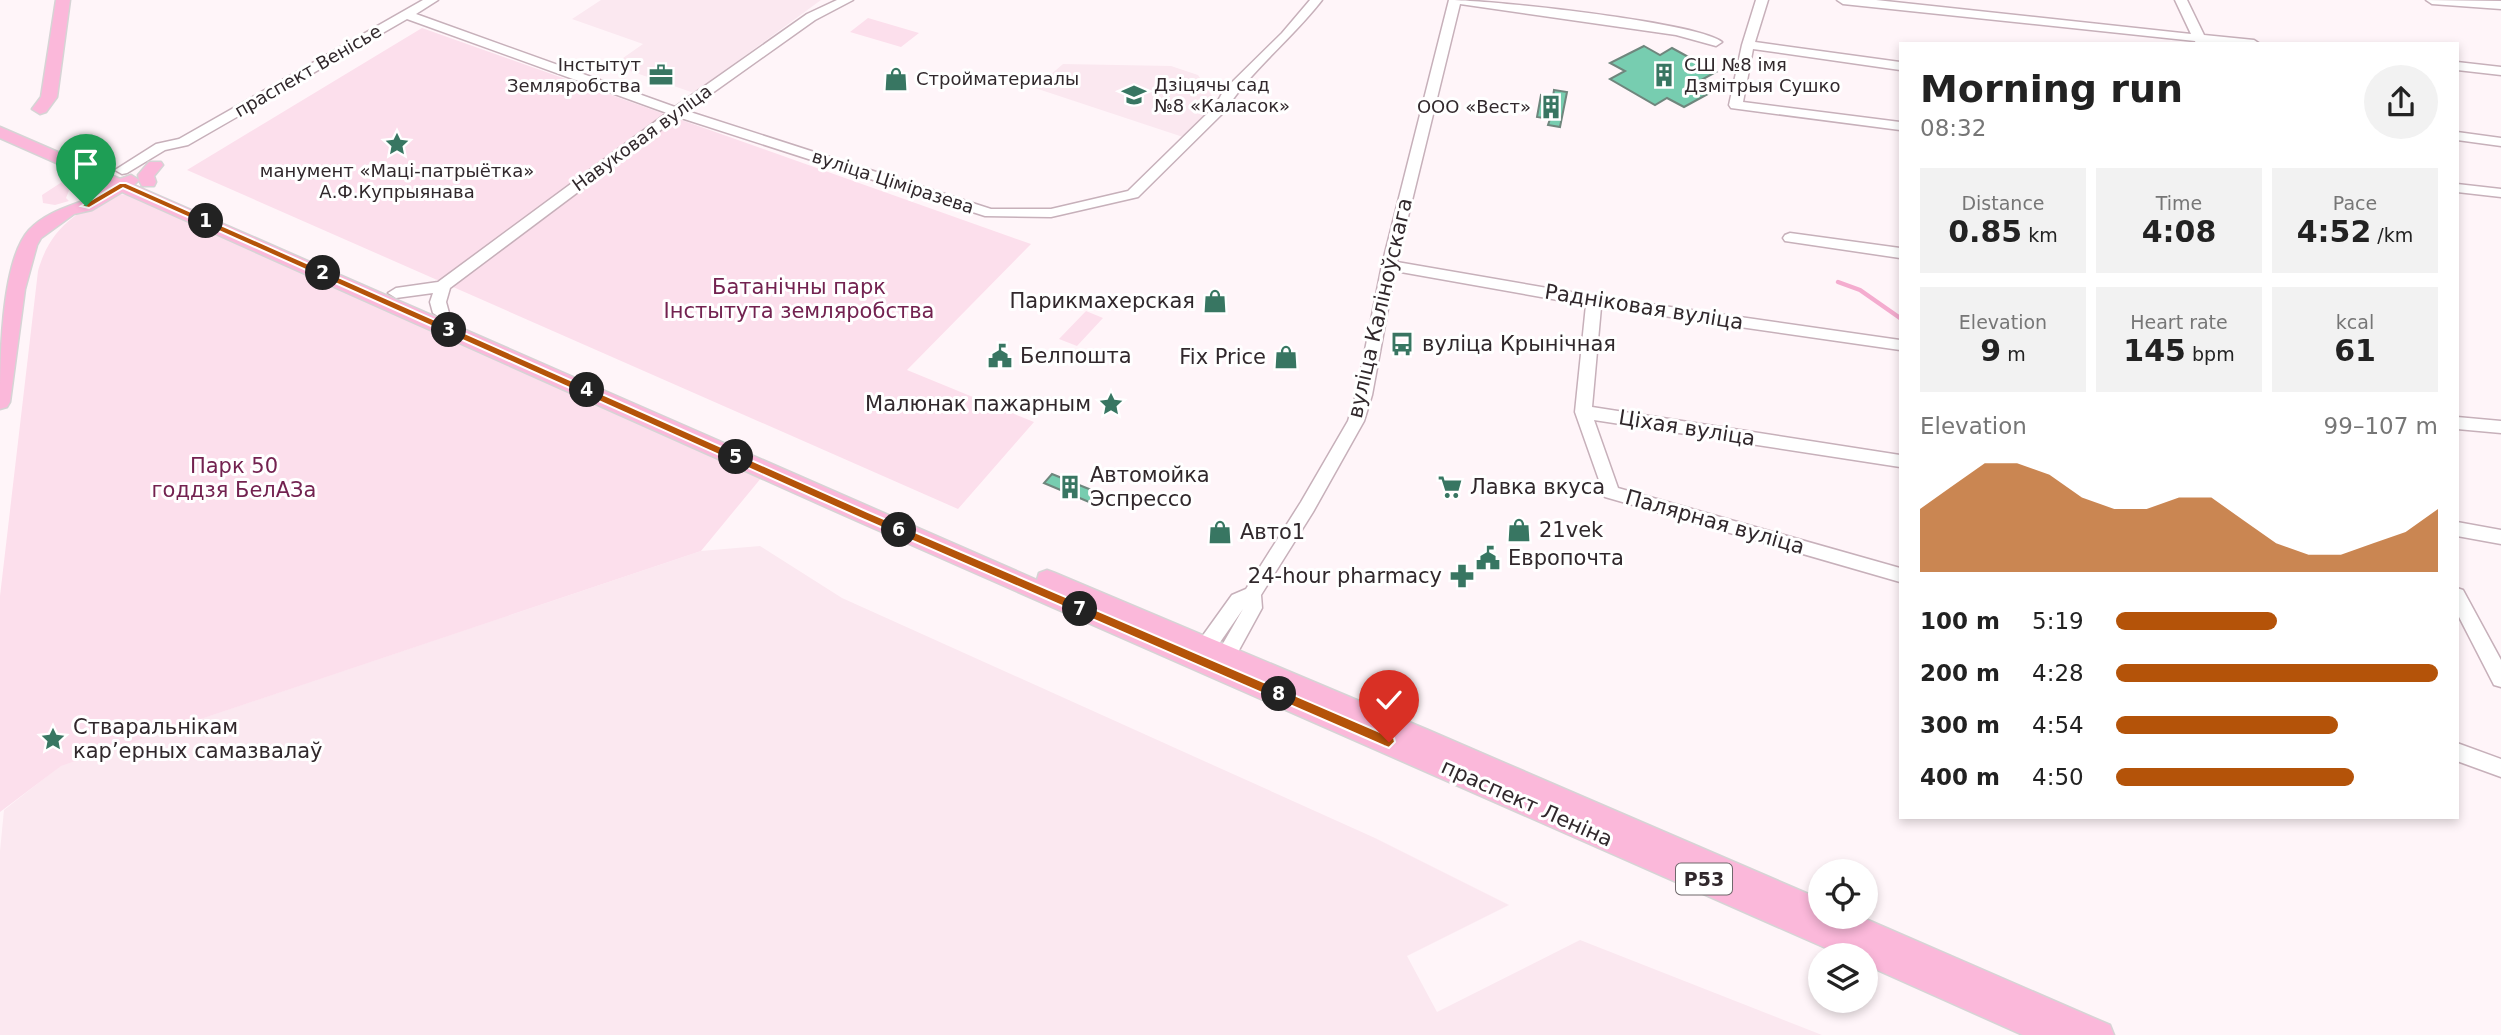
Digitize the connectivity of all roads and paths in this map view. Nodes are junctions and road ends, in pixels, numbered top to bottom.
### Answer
1 (63, 0) edge
2 (432, 0) edge
3 (847, 0) edge
4 (1316, 0) edge
5 (1456, 0) edge
6 (1762, 0) edge
7 (1843, 0) edge
8 (2180, 0) edge
9 (2432, 0) edge
10 (2501, 5) edge
11 (406, 15) junction
12 (2201, 41) edge
13 (1716, 42) dead end
14 (2219, 42) edge
15 (1748, 45) junction
16 (1899, 66) edge
17 (2459, 66) edge
18 (2501, 71) edge
19 (40, 109) dead end
20 (677, 112) junction
21 (0, 118) edge
22 (1899, 126) edge
23 (0, 132) edge
24 (2459, 136) edge
25 (183, 142) junction
26 (2501, 142) edge
27 (155, 165) joint
28 (127, 178) junction
29 (2459, 188) edge
30 (2501, 193) edge
31 (1790, 238) dead end
32 (1899, 253) edge
33 (1389, 265) junction
34 (443, 286) junction
35 (396, 293) junction
36 (1594, 301) junction
37 (441, 313) junction
38 (1899, 345) edge
39 (0, 402) edge
40 (1583, 412) junction
41 (2459, 423) edge
42 (2501, 428) edge
43 (1899, 461) edge
44 (2459, 529) edge
45 (2501, 537) edge
46 (1899, 575) edge
47 (2459, 598) edge
48 (1212, 656) junction
49 (2495, 658) edge
50 (2501, 679) edge
51 (2459, 753) edge
52 (2501, 768) edge
53 (1808, 907) edge
54 (1858, 929) edge
55 (2055, 1035) edge
56 (2100, 1035) edge

1 - 19 main road
2 - 11 street, праспект Венісье
3 - 20 street, Навуковая вуліца
4 - 20 street, вуліца Ціміразева
5 - 13 street, вуліца Каліноўскага
5 - 33 street, вуліца Каліноўскага
6 - 15 street
7 - 12 street
8 - 12 street
9 - 10 street
11 - 20 street, вуліца Ціміразева
11 - 25 street, праспект Венісье
12 - 14 street
15 - 16 street
15 - 22 street
17 - 18 street
20 - 34 street, Навуковая вуліца
21 - 28 main road, праспект Леніна / Р53
23 - 28 main road, праспект Леніна / Р53
24 - 26 street
25 - 27 street, праспект Венісье
25 - 28 street, праспект Венісье
27 - 28 main road
28 - 35 main road, праспект Леніна / Р53
28 - 39 main road
28 - 48 main road, праспект Леніна / Р53
29 - 30 street
31 - 32 street
33 - 36 street, Радніковая вуліца
33 - 48 street, вуліца Каліноўскага
34 - 35 street, Навуковая вуліца
34 - 37 street
35 - 37 main road, праспект Леніна / Р53
36 - 38 street, Радніковая вуліца
36 - 40 street
37 - 48 main road, праспект Леніна / Р53
40 - 43 street, Ціхая вуліца
40 - 46 street, Палярная вуліца
41 - 42 street
44 - 45 street
47 - 49 street
48 - 53 main road, праспект Леніна / Р53
48 - 55 main road, праспект Леніна / Р53
49 - 50 street
51 - 52 street
54 - 56 main road

